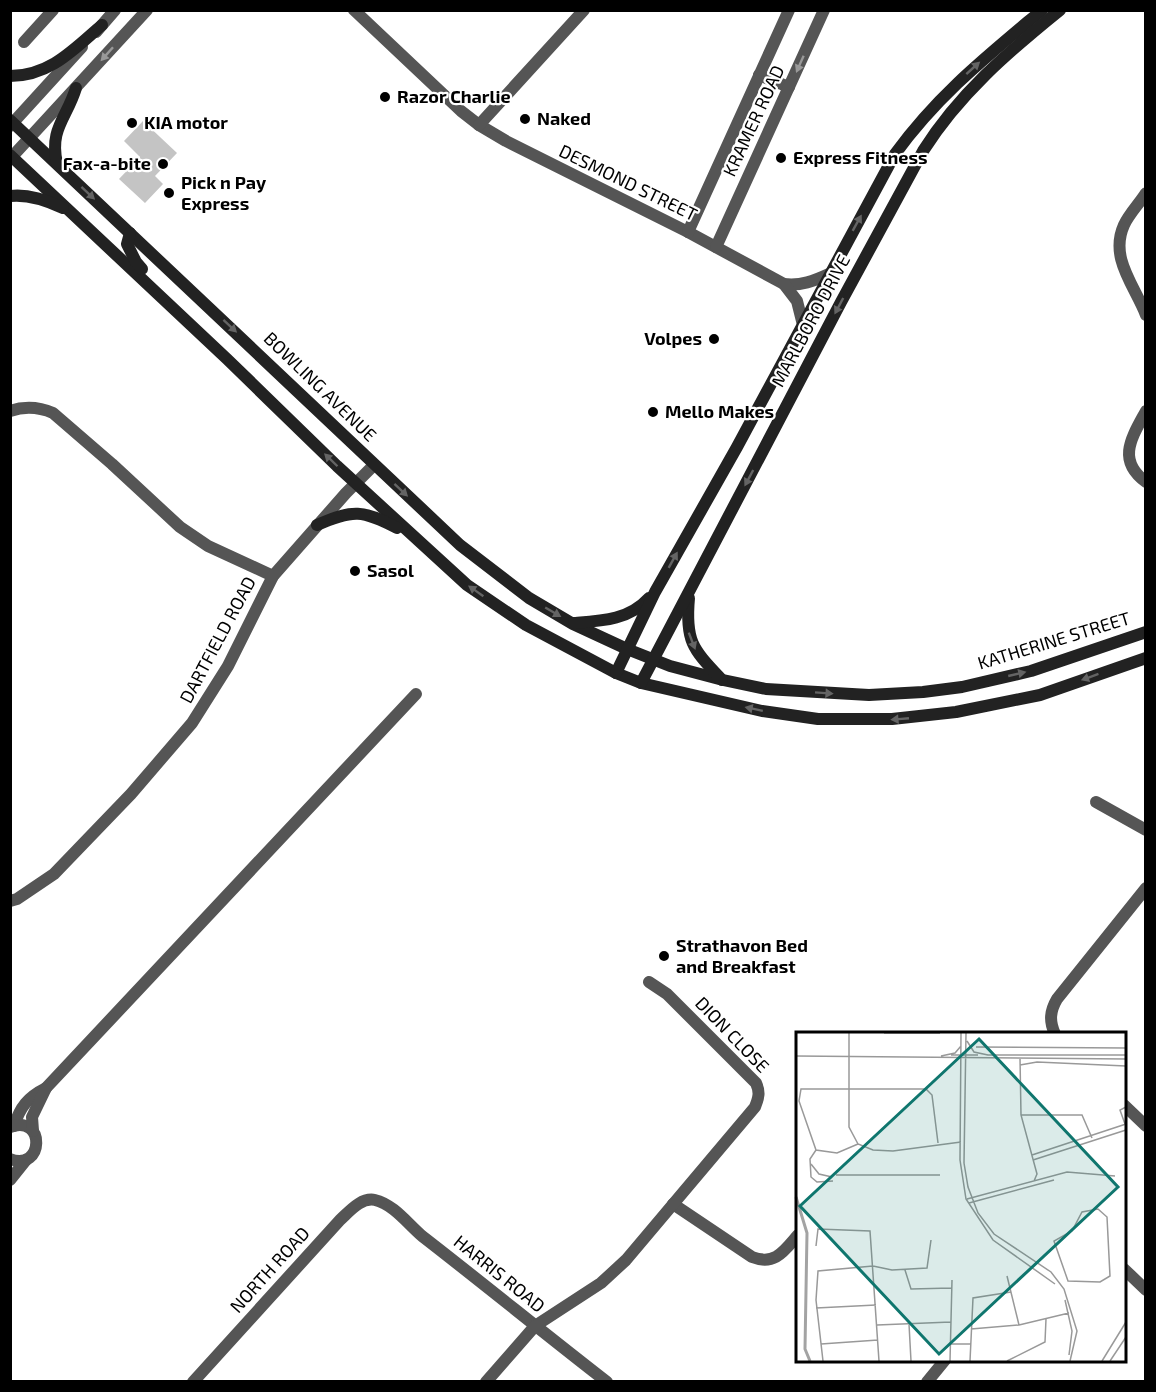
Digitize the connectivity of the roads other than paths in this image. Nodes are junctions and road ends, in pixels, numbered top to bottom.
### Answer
1 (54, 10) edge
2 (115, 10) edge
3 (147, 10) edge
4 (354, 10) edge
5 (584, 10) edge
6 (789, 10) edge
7 (824, 10) edge
8 (1042, 10) edge
9 (1060, 10) edge
10 (102, 25) junction
11 (24, 42) dead end
12 (759, 75) junction
13 (10, 76) edge
14 (789, 87) junction
15 (76, 88) junction
16 (11, 123) edge
17 (479, 125) junction
18 (30, 138) junction
19 (11, 157) edge
20 (57, 164) junction
21 (1146, 193) edge
22 (10, 196) edge
23 (75, 213) junction
24 (688, 231) junction
25 (130, 233) junction
26 (716, 247) junction
27 (829, 274) junction
28 (784, 284) junction
29 (1146, 315) edge
30 (803, 325) junction
31 (194, 328) junction
32 (10, 411) edge
33 (1146, 411) edge
34 (374, 465) junction
35 (1146, 482) edge
36 (355, 484) junction
37 (317, 525) junction
38 (411, 536) junction
39 (273, 576) junction
40 (690, 591) junction
41 (655, 592) junction
42 (573, 624) junction
43 (1146, 632) edge
44 (627, 649) junction
45 (1146, 658) edge
46 (653, 659) junction
47 (616, 674) junction
48 (723, 680) junction
49 (640, 684) junction
50 (416, 694) dead end
51 (1096, 802) dead end
52 (1146, 830) edge
53 (1146, 888) edge
54 (10, 901) edge
55 (649, 982) dead end
56 (1054, 1032) edge
57 (46, 1088) junction
58 (1126, 1106) edge
59 (1146, 1126) edge
60 (12, 1127) edge
61 (33, 1131) junction
62 (10, 1159) edge
63 (26, 1160) junction
64 (10, 1180) edge
65 (367, 1200) joint
66 (674, 1204) junction
67 (796, 1237) edge
68 (1126, 1270) edge
69 (1146, 1290) edge
70 (535, 1326) junction
71 (943, 1362) edge
72 (193, 1382) edge
73 (486, 1382) edge
74 (607, 1382) edge
75 (927, 1382) edge

1 - 11 street
2 - 10 street
3 -> 15 street
4 - 17 street, DESMOND STREET
5 - 17 street
6 - 12 street, KRAMER ROAD
7 -> 14 street, KRAMER ROAD
27 -> 8 main road, MARLBORO DRIVE
9 -> 40 main road, MARLBORO DRIVE
10 - 13 main road
10 - 16 street
12 - 14 street
12 - 24 street, KRAMER ROAD
14 - 26 street, KRAMER ROAD
15 - 18 street
15 - 20 main road
16 - 18 main road, BOWLING AVENUE
17 - 24 street, DESMOND STREET
18 - 19 street
18 - 20 main road, BOWLING AVENUE
19 - 23 main road
20 -> 25 main road, BOWLING AVENUE
21 - 29 street
22 - 23 main road
23 - 31 main road
24 - 26 street, DESMOND STREET
25 - 31 main road
25 -> 34 main road, BOWLING AVENUE
26 - 28 street, DESMOND STREET
27 - 28 street
27 - 30 main road, MARLBORO DRIVE
28 - 30 street, DESMOND STREET
41 -> 30 main road, MARLBORO DRIVE
36 -> 31 main road
32 - 39 street
33 - 35 street
34 - 36 street, DARTFIELD ROAD
34 -> 42 main road, BOWLING AVENUE
36 - 37 street, DARTFIELD ROAD
36 - 38 main road
37 - 38 main road
37 - 39 street, DARTFIELD ROAD
47 -> 38 main road
39 - 54 street, DARTFIELD ROAD
40 - 46 main road, MARLBORO DRIVE
40 -> 48 main road
41 - 42 main road
41 - 44 main road, MARLBORO DRIVE
42 - 44 main road, BOWLING AVENUE
48 -> 43 main road, KATHERINE STREET
44 - 46 main road, BOWLING AVENUE
44 - 47 main road, MARLBORO DRIVE
45 -> 49 main road
46 - 48 main road, KATHERINE STREET
46 - 49 main road, MARLBORO DRIVE
47 - 49 main road
50 - 57 street
51 - 52 street
53 - 56 street
55 - 66 street, DION CLOSE
57 - 60 street
57 - 61 street
58 - 59 street
60 - 61 street
61 - 63 street
62 - 63 street
63 - 64 street
65 - 70 street, HARRIS ROAD
65 - 72 street, NORTH ROAD
66 - 67 street
66 - 70 street
68 - 69 street
70 - 73 street
70 - 74 street, HARRIS ROAD
71 - 75 street

